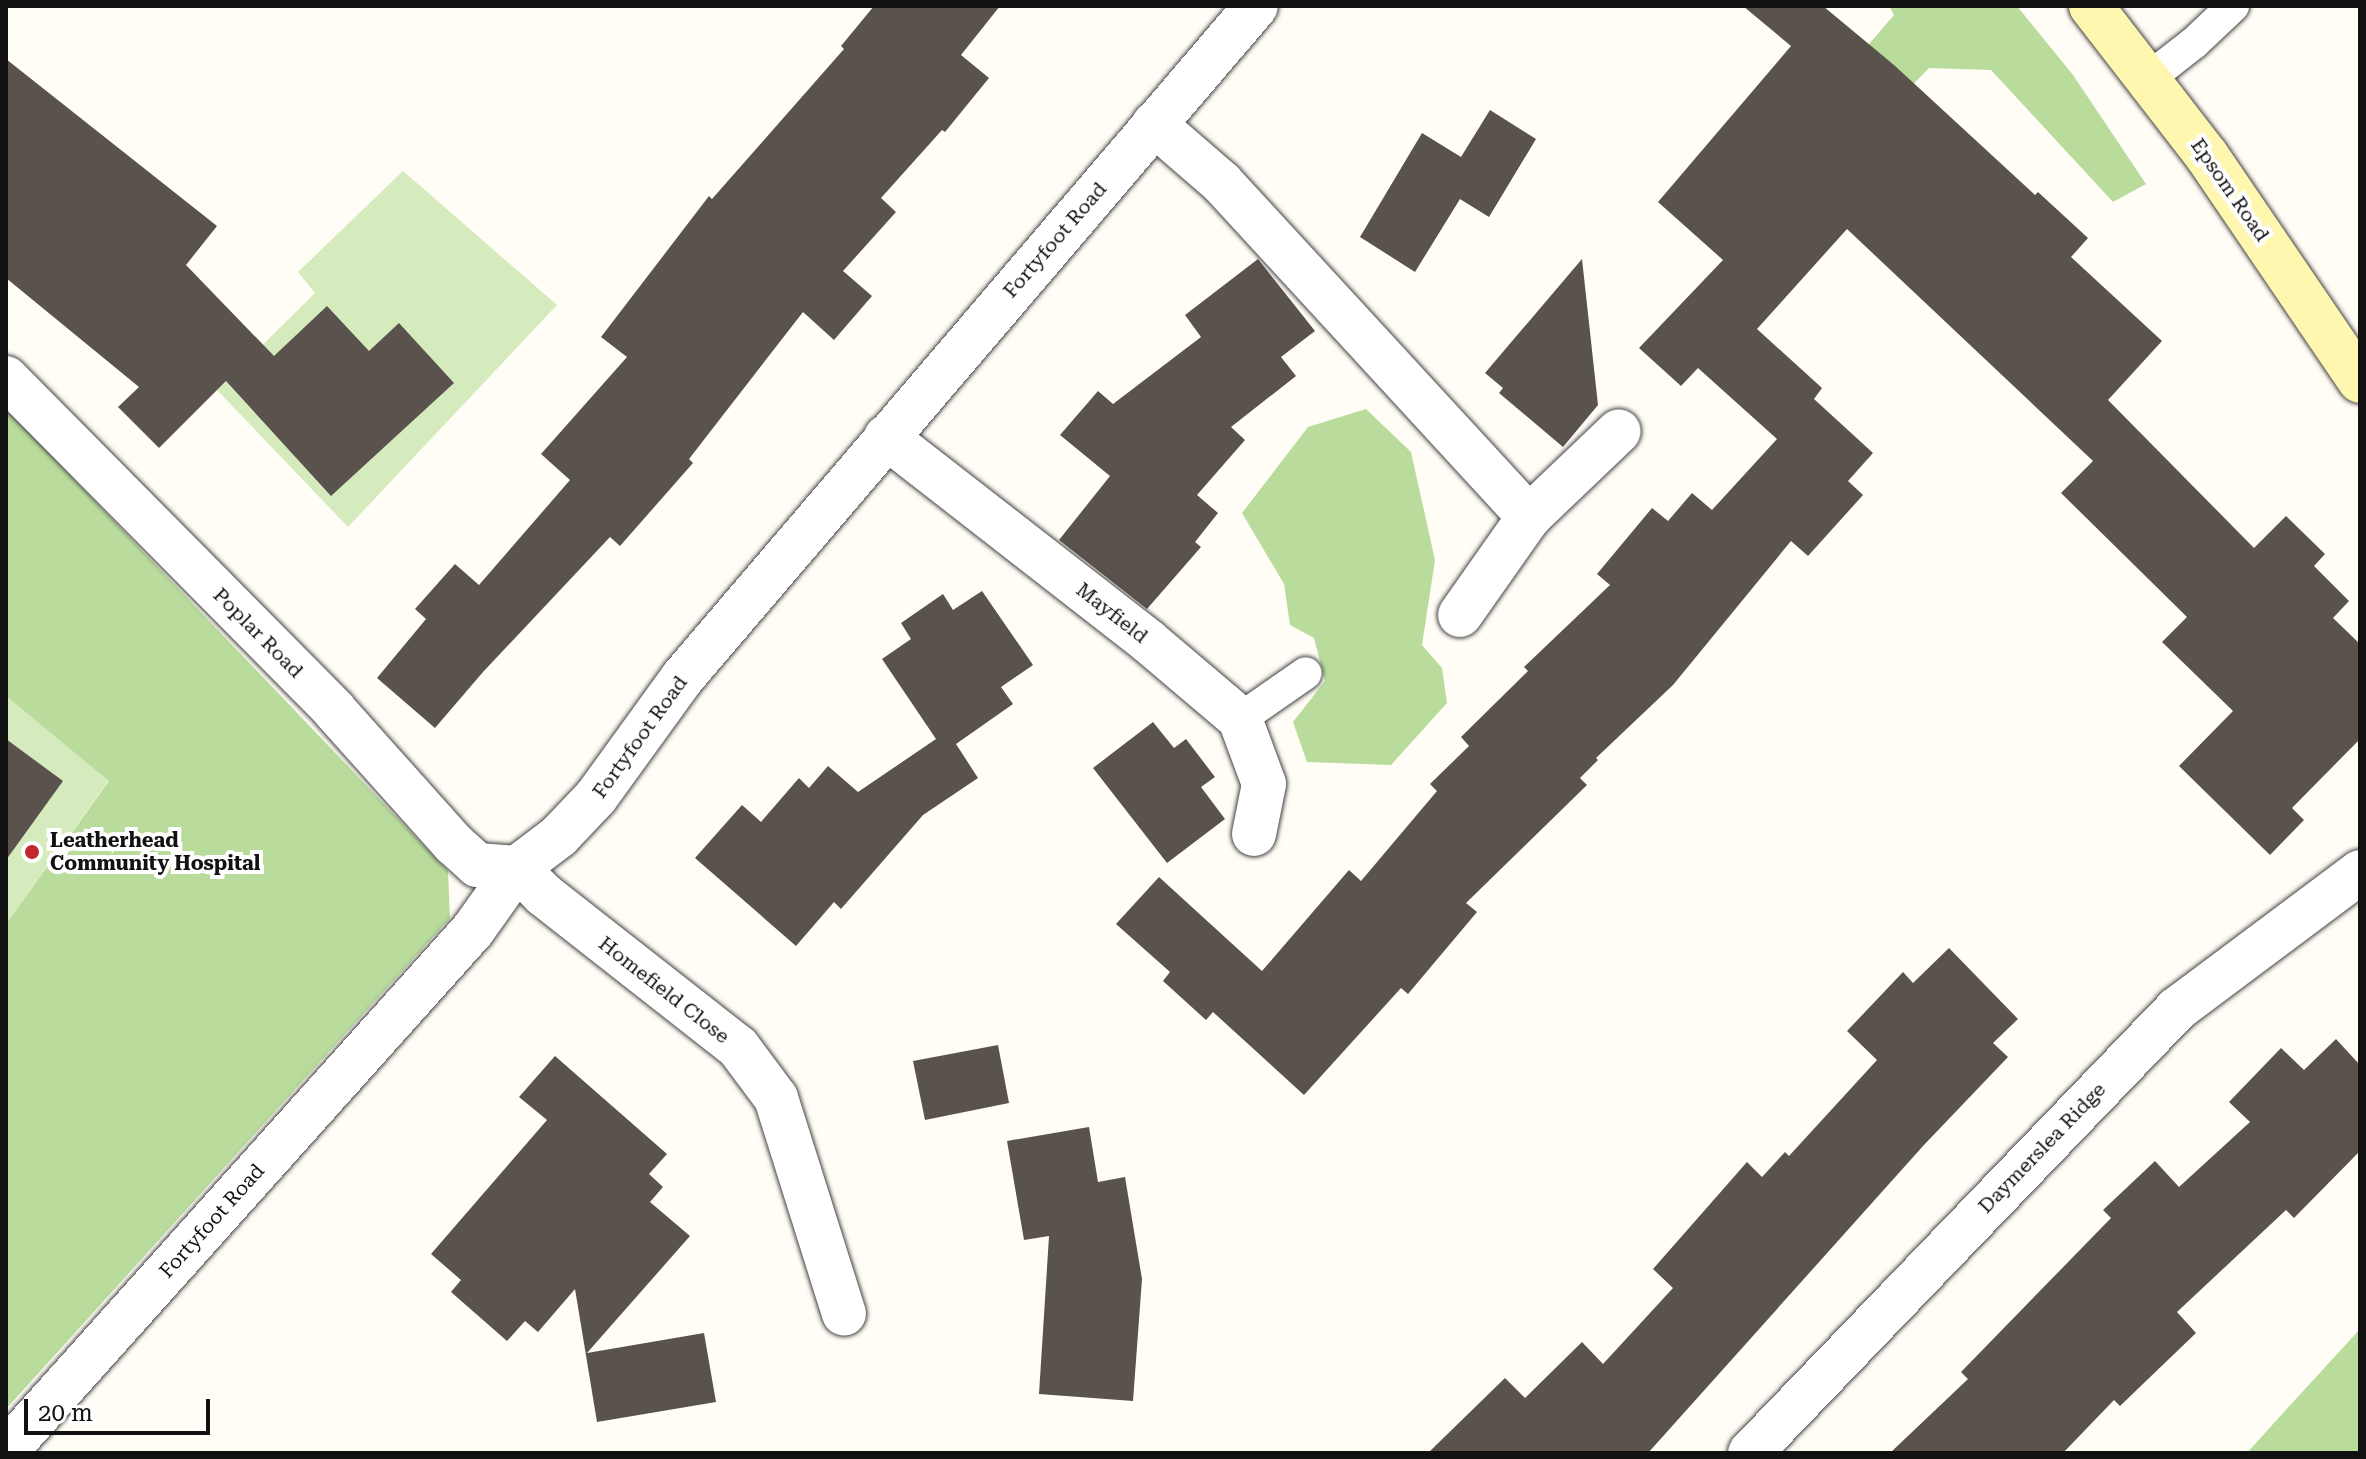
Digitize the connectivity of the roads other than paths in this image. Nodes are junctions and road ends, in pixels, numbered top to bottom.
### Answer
1 (1256, 6) edge
2 (2091, 6) edge
3 (2233, 6) edge
4 (2149, 78) junction
5 (1154, 124) junction
6 (6, 378) edge
7 (2360, 381) edge
8 (1619, 431) dead end
9 (886, 437) junction
10 (1529, 517) junction
11 (1460, 615) dead end
12 (1306, 673) dead end
13 (1240, 719) junction
14 (1254, 834) dead end
15 (517, 868) junction
16 (2360, 872) edge
17 (844, 1314) dead end
18 (6, 1451) edge
19 (1750, 1453) edge

1 - 5 street, Fortyfoot Road
2 - 4 main road, Epsom Road
3 - 4 lane
4 - 7 main road, Epsom Road
5 - 9 street, Fortyfoot Road
5 - 10 street
6 - 15 street, Poplar Road
8 - 10 street
9 - 13 street, Mayfield
9 - 15 street, Fortyfoot Road
10 - 11 street
12 - 13 lane
13 - 14 street, Mayfield
15 - 17 street, Homefield Close
15 - 18 street, Fortyfoot Road
16 - 19 street, Daymerslea Ridge

